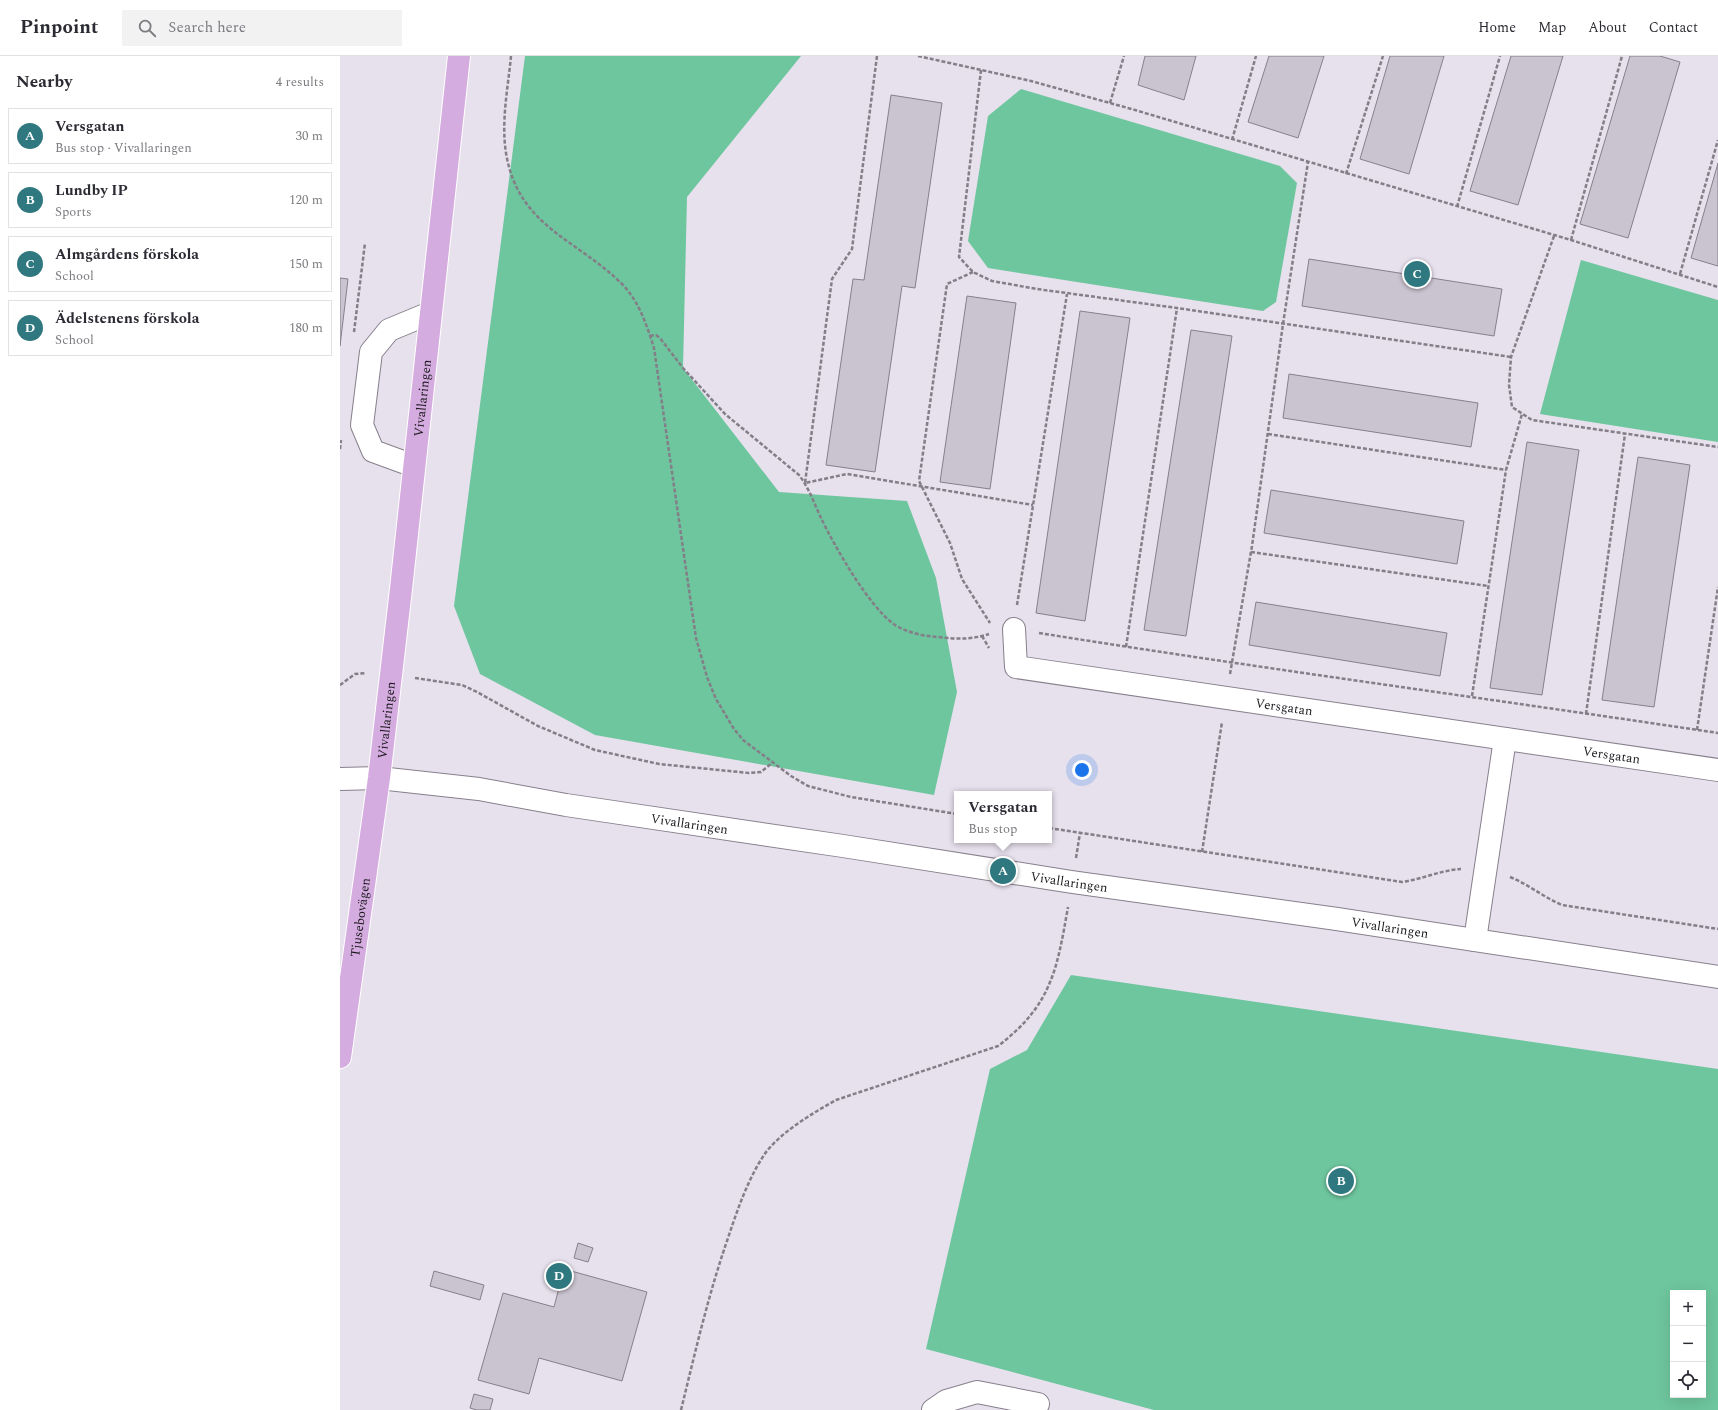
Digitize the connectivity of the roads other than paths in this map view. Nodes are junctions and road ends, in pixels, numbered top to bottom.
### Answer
1 (459, 56) edge
2 (430, 313) junction
3 (414, 466) junction
4 (1005, 630) road end
5 (1505, 739) junction
6 (1718, 770) edge
7 (379, 778) junction
8 (340, 780) edge
9 (1475, 940) junction
10 (1718, 977) edge
11 (340, 1057) edge
12 (1038, 1404) dead end
13 (932, 1410) edge

1 - 2 main road, Vivallaringen
2 - 3 main road, Vivallaringen
2 - 3 street
3 - 7 main road, Vivallaringen
4 - 5 street, Versgatan
5 - 6 street, Versgatan
5 - 9 street
7 - 8 street
7 - 9 street, Vivallaringen
7 - 11 main road, Tjusebovägen
9 - 10 street, Vivallaringen
12 - 13 street

